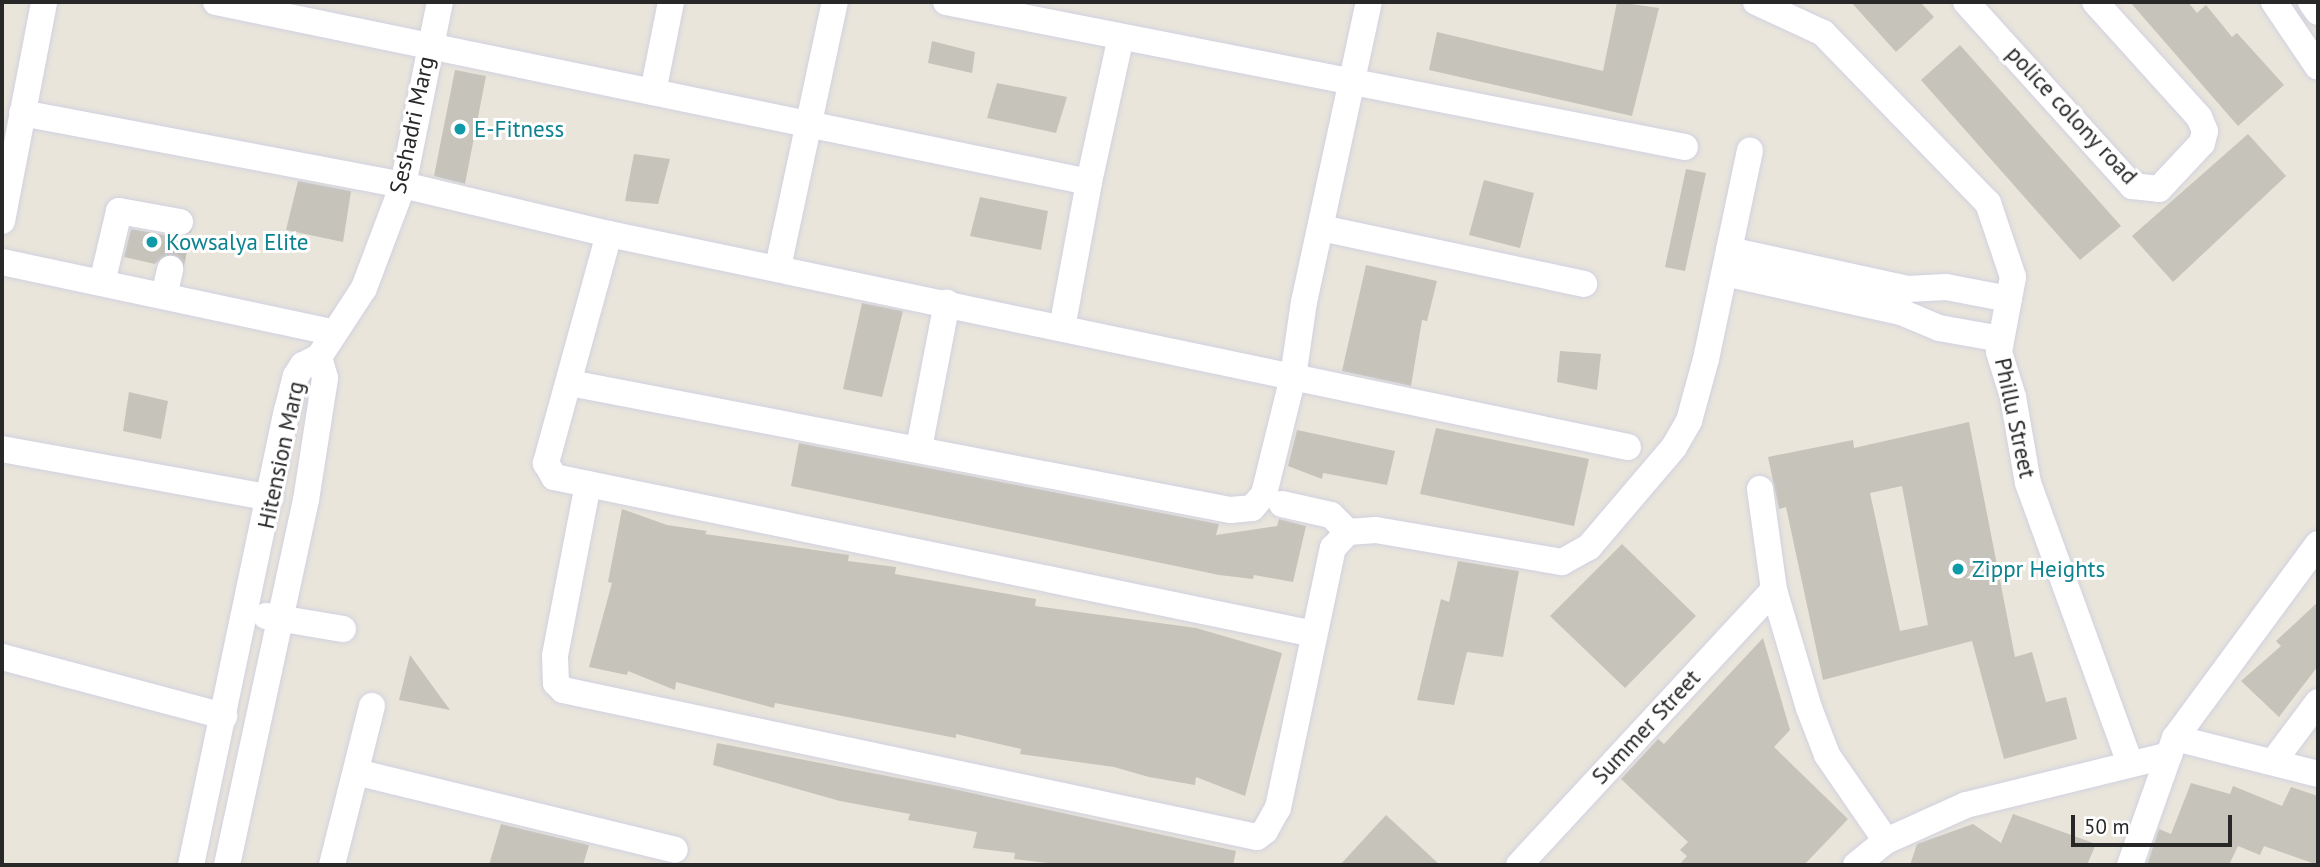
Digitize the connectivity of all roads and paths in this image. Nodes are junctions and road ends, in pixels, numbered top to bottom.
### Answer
1 (44, 2) edge
2 (216, 2) edge
3 (440, 2) edge
4 (671, 2) edge
5 (835, 2) edge
6 (946, 2) edge
7 (1369, 2) edge
8 (1756, 2) edge
9 (1966, 2) edge
10 (2095, 2) edge
11 (2274, 2) edge
12 (2311, 2) edge
13 (2318, 12) edge
14 (1121, 37) junction
15 (429, 43) junction
16 (2318, 67) edge
17 (1351, 83) junction
18 (653, 92) junction
19 (22, 113) junction
20 (808, 125) junction
21 (1685, 147) dead end
22 (1750, 151) dead end
23 (6, 170) edge
24 (1089, 181) junction
25 (403, 185) junction
26 (2, 220) edge
27 (180, 222) dead end
28 (1321, 228) junction
29 (608, 234) junction
30 (123, 258) dead end
31 (1727, 261) junction
32 (2, 262) edge
33 (778, 267) junction
34 (170, 269) tunnel mouth
35 (109, 284) junction
36 (1584, 284) dead end
37 (164, 296) junction
38 (2009, 299) junction
39 (947, 303) junction
40 (1062, 328) junction
41 (335, 332) junction
42 (2001, 339) junction
43 (319, 357) junction
44 (1293, 377) junction
45 (570, 383) junction
46 (1628, 447) dead end
47 (919, 448) junction
48 (2, 449) edge
49 (588, 484) junction
50 (1760, 489) dead end
51 (271, 498) junction
52 (1282, 504) dead end
53 (1348, 532) junction
54 (2318, 544) edge
55 (1774, 590) junction
56 (248, 612) junction
57 (281, 618) junction
58 (344, 629) dead end
59 (1314, 634) junction
60 (2, 657) edge
61 (2318, 702) edge
62 (372, 706) dead end
63 (224, 716) junction
64 (2172, 746) junction
65 (2273, 762) junction
66 (2130, 764) junction
67 (356, 772) junction
68 (2318, 774) edge
69 (1886, 841) junction
70 (675, 849) dead end
71 (191, 865) edge
72 (227, 865) edge
73 (331, 865) edge
74 (1518, 865) edge
75 (1856, 865) edge
76 (2130, 865) edge

1 - 19 street
2 - 15 street
3 - 15 street, Seshadri Marg
4 - 18 street
5 - 20 street
6 - 14 street
7 - 17 street
8 - 38 street, Phillu Street
9 - 10 street, police colony road
11 - 16 street
12 - 13 street
14 - 17 street
14 - 24 street
15 - 18 street
15 - 25 street, Seshadri Marg
17 - 21 street
17 - 28 street
18 - 20 street
19 - 23 street
19 - 25 street
20 - 24 street
20 - 33 street
22 - 31 street
23 - 26 street
24 - 40 street
25 - 29 street
25 - 41 street, Seshadri Marg
27 - 35 street
28 - 36 street
28 - 44 street
29 - 33 street
29 - 45 street
30 - 35 street
31 - 38 street
31 - 42 street
31 - 53 street
32 - 35 street
33 - 39 street
34 - 37 street
35 - 37 street
37 - 41 street
38 - 42 street, Phillu Street
39 - 40 street
39 - 47 street
40 - 44 street
41 - 43 street, Seshadri Marg
42 - 66 street, Phillu Street
43 - 51 street, Hitension Marg
43 - 57 street, Hitension Marg
44 - 46 street
44 - 47 street
45 - 47 street
45 - 49 street
48 - 51 street
49 - 59 street
49 - 59 street
50 - 55 street
51 - 56 street, Hitension Marg
52 - 53 street
53 - 59 street
54 - 64 street
55 - 69 street
55 - 74 street, Summer Street
56 - 57 street
56 - 63 street, Hitension Marg
57 - 58 street
57 - 72 street, Hitension Marg
60 - 63 street
61 - 65 street
62 - 67 street
63 - 71 street, Hitension Marg
64 - 65 street
64 - 66 street
64 - 76 street
65 - 68 street
66 - 69 street
67 - 70 street
67 - 73 street
69 - 75 street

